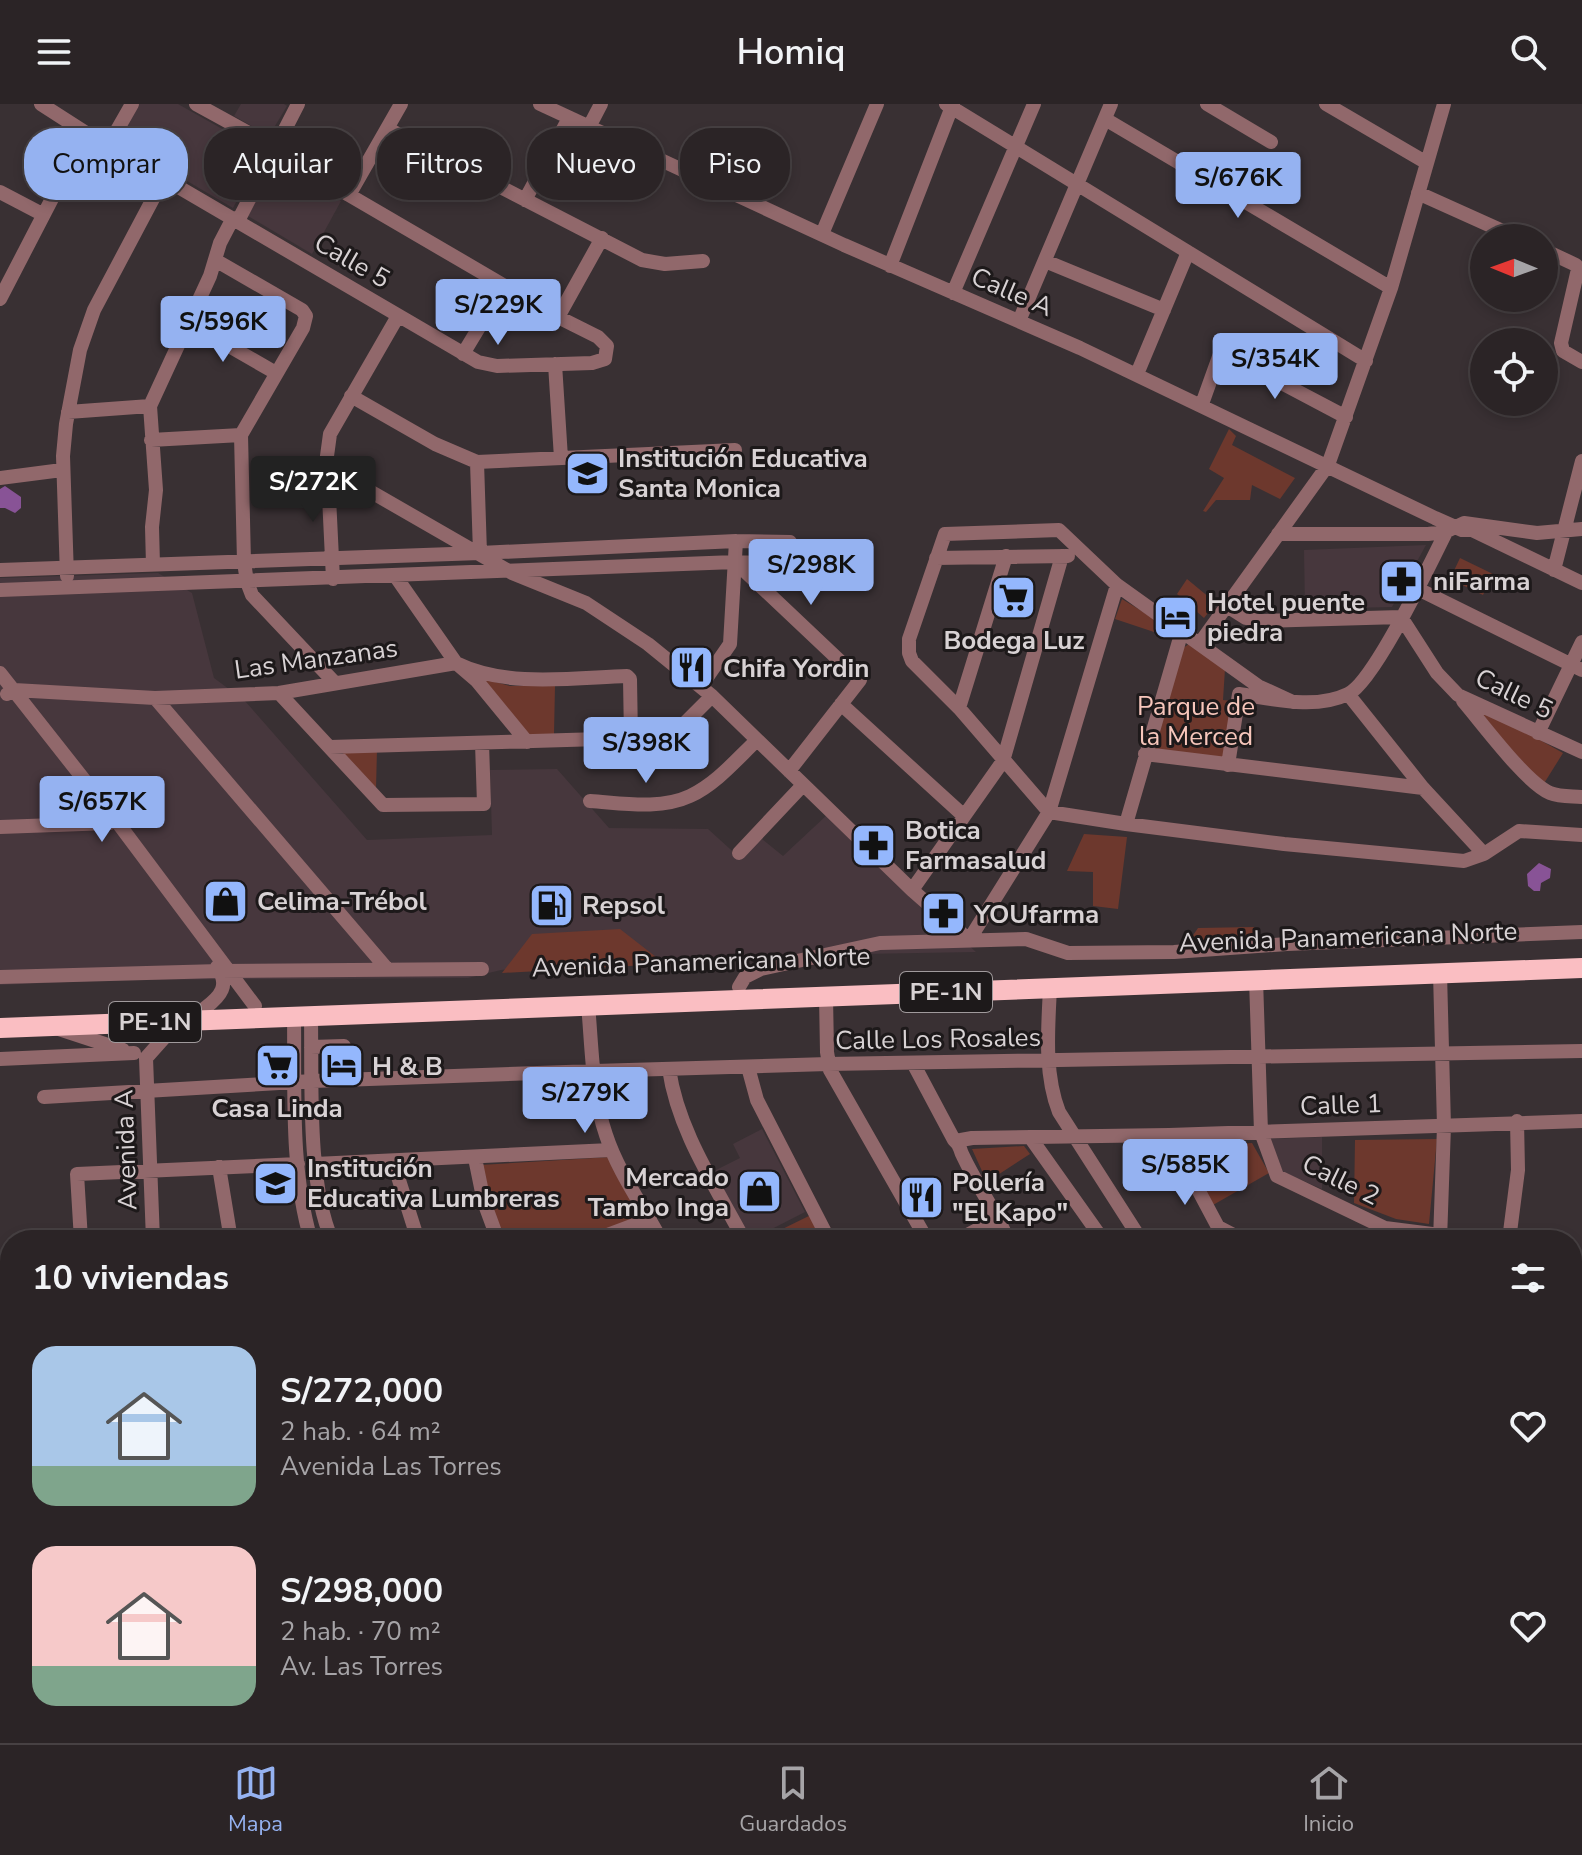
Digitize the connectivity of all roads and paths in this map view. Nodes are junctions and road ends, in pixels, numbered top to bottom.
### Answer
1 (41, 104) edge
2 (132, 104) edge
3 (298, 104) edge
4 (401, 104) edge
5 (540, 104) edge
6 (601, 104) edge
7 (877, 104) edge
8 (1034, 104) edge
9 (1111, 104) edge
10 (1207, 104) edge
11 (1326, 104) edge
12 (1444, 104) edge
13 (199, 105) edge
14 (950, 105) edge
15 (569, 118) junction
16 (1105, 119) junction
17 (589, 127) junction
18 (78, 128) edge
19 (118, 128) edge
20 (240, 128) edge
21 (286, 128) edge
22 (389, 128) edge
23 (1271, 142) dead end
24 (1015, 145) junction
25 (377, 148) edge
26 (1427, 163) junction
27 (361, 175) edge
28 (1078, 184) junction
29 (0, 192) edge
30 (188, 192) edge
31 (511, 193) edge
32 (1418, 193) junction
33 (50, 200) edge
34 (152, 200) edge
35 (246, 200) edge
36 (358, 200) edge
37 (525, 200) junction
38 (42, 214) junction
39 (235, 220) junction
40 (1487, 224) edge
41 (822, 234) junction
42 (602, 238) junction
43 (1188, 252) junction
44 (1558, 257) edge
45 (215, 260) junction
46 (703, 261) dead end
47 (1045, 261) junction
48 (890, 266) junction
49 (504, 286) junction
50 (1391, 288) junction
51 (953, 293) junction
52 (0, 298) edge
53 (1164, 310) junction
54 (398, 316) junction
55 (558, 317) junction
56 (1019, 321) junction
57 (189, 323) junction
58 (463, 354) junction
59 (1366, 361) junction
60 (1582, 362) edge
61 (555, 364) junction
62 (276, 373) junction
63 (1137, 374) junction
64 (351, 396) junction
65 (1202, 404) junction
66 (150, 406) junction
67 (68, 412) junction
68 (1346, 417) junction
69 (241, 435) junction
70 (151, 440) junction
71 (735, 450) dead end
72 (561, 458) junction
73 (1582, 461) edge
74 (477, 462) junction
75 (1328, 465) junction
76 (328, 467) junction
77 (62, 470) junction
78 (0, 478) edge
79 (1582, 529) edge
80 (1454, 530) junction
81 (1563, 530) junction
82 (1278, 534) junction
83 (736, 541) junction
84 (480, 553) junction
85 (1084, 555) junction
86 (1006, 556) junction
87 (1062, 556) junction
88 (334, 557) junction
89 (936, 558) junction
90 (244, 562) junction
91 (735, 562) junction
92 (153, 565) junction
93 (66, 568) junction
94 (0, 570) edge
95 (1554, 570) junction
96 (512, 573) junction
97 (396, 577) junction
98 (333, 579) junction
99 (247, 582) junction
100 (1582, 583) edge
101 (1117, 585) junction
102 (68, 587) junction
103 (1418, 589) junction
104 (0, 590) edge
105 (1582, 593) edge
106 (1227, 606) junction
107 (1401, 617) junction
108 (1182, 631) junction
109 (1582, 642) edge
110 (1200, 643) junction
111 (456, 663) junction
112 (1576, 667) edge
113 (0, 673) edge
114 (335, 683) junction
115 (7, 689) edge
116 (706, 691) junction
117 (279, 693) junction
118 (1348, 694) junction
119 (1458, 695) junction
120 (155, 698) junction
121 (1293, 702) junction
122 (841, 704) junction
123 (959, 708) junction
124 (1538, 733) junction
125 (631, 738) junction
126 (757, 740) junction
127 (527, 742) junction
128 (482, 743) junction
129 (330, 747) junction
130 (1582, 752) edge
131 (1145, 754) junction
132 (1003, 761) junction
133 (1228, 765) junction
134 (789, 771) junction
135 (803, 785) junction
136 (1423, 788) junction
137 (1582, 797) edge
138 (590, 801) dead end
139 (1049, 812) junction
140 (964, 816) junction
141 (112, 821) junction
142 (1126, 824) junction
143 (0, 827) edge
144 (1582, 835) edge
145 (739, 853) dead end
146 (1484, 854) junction
147 (912, 890) junction
148 (1582, 932) edge
149 (969, 940) junction
150 (1582, 955) edge
151 (1582, 968) edge
152 (482, 969) dead end
153 (388, 970) junction
154 (224, 971) junction
155 (1440, 973) junction
156 (0, 977) edge
157 (1256, 979) junction
158 (739, 987) junction
159 (1050, 988) junction
160 (826, 996) junction
161 (588, 1005) junction
162 (255, 1006) junction
163 (205, 1008) junction
164 (0, 1014) edge
165 (302, 1017) junction
166 (179, 1021) junction
167 (52, 1026) junction
168 (0, 1028) edge
169 (344, 1046) dead end
170 (311, 1047) junction
171 (1582, 1051) edge
172 (1443, 1052) junction
173 (140, 1055) junction
174 (1259, 1057) junction
175 (0, 1059) edge
176 (1049, 1061) junction
177 (913, 1063) junction
178 (828, 1064) junction
179 (748, 1067) junction
180 (669, 1069) junction
181 (595, 1071) junction
182 (313, 1081) junction
183 (295, 1083) junction
184 (148, 1092) junction
185 (44, 1097) dead end
186 (1517, 1121) junction
187 (1582, 1121) edge
188 (1444, 1126) junction
189 (1261, 1132) junction
190 (1169, 1135) junction
191 (1030, 1137) junction
192 (1076, 1137) junction
193 (959, 1144) junction
194 (611, 1150) junction
195 (475, 1158) junction
196 (393, 1161) junction
197 (298, 1164) junction
198 (315, 1164) junction
199 (219, 1167) junction
200 (149, 1170) junction
201 (995, 1217) junction
202 (650, 1219) junction
203 (80, 1230) edge
204 (152, 1230) edge
205 (229, 1230) edge
206 (308, 1230) edge
207 (327, 1230) edge
208 (415, 1230) edge
209 (494, 1230) edge
210 (621, 1230) edge
211 (656, 1230) edge
212 (739, 1230) edge
213 (824, 1230) edge
214 (921, 1230) edge
215 (977, 1230) edge
216 (1004, 1230) edge
217 (1096, 1230) edge
218 (1135, 1230) edge
219 (1224, 1230) edge
220 (1397, 1230) edge
221 (1440, 1230) edge
222 (1510, 1230) edge

1 - 18 street, Calle 5
2 - 19 street
3 - 21 street
4 - 22 street
5 - 15 street, Calle A
6 - 17 street
7 - 41 street
8 - 24 street
9 - 16 street
10 - 23 street
11 - 26 street
12 - 26 street
13 - 20 street, Calle 5
14 - 24 street
14 - 48 street
15 - 17 street, Calle A
15 - 37 street
16 - 28 street
16 - 50 street
17 - 41 street, Calle A
24 - 28 street
24 - 51 street
25 - 27 street
26 - 32 street
28 - 43 street
28 - 47 street
29 - 38 street
30 - 39 street, Calle 5
31 - 37 street
32 - 40 street
32 - 50 street
33 - 38 street
34 - 67 street
35 - 39 street
36 - 49 street, Calle 5
37 - 42 street
38 - 52 street
39 - 45 street
39 - 54 street, Calle 5
41 - 48 street, Calle A
42 - 46 street
42 - 55 street
43 - 53 street
43 - 59 street
44 - 60 street
45 - 57 street
45 - 62 street
47 - 53 street
47 - 56 street
48 - 51 street, Calle A
49 - 55 street, Calle 5
49 - 58 street
50 - 59 street
51 - 56 street, Calle A
53 - 63 street
54 - 58 street, Calle 5
54 - 64 street
55 - 61 street, Calle 5
56 - 63 street, Calle A
57 - 62 street
57 - 66 street
58 - 61 street, Calle 5
59 - 68 street
61 - 72 street
62 - 69 street
63 - 65 street, Calle A
64 - 74 street
64 - 76 street
65 - 68 street
65 - 75 street, Calle A
66 - 67 street
66 - 70 street
67 - 77 street
68 - 75 street
69 - 70 street
69 - 90 street
70 - 92 street
71 - 72 street
72 - 74 street
73 - 81 street
74 - 84 street
75 - 80 street, Calle A
75 - 82 street
76 - 84 street
76 - 88 street
77 - 78 street
77 - 93 street
79 - 81 street
80 - 81 street
80 - 82 street
80 - 95 street, Calle A
80 - 103 street
80 - 105 street, Calle A
81 - 95 street
82 - 106 street
83 - 84 street
83 - 91 street
83 - 91 street
84 - 88 street
84 - 96 street
85 - 87 street
85 - 89 street
85 - 101 street
86 - 87 street
86 - 89 street
86 - 123 street
87 - 132 street
88 - 90 street
88 - 98 street
89 - 123 street
90 - 92 street
90 - 99 street
91 - 96 street
91 - 116 street
91 - 122 street
92 - 93 street
93 - 94 street
93 - 102 street
95 - 100 street, Calle A
96 - 97 street
96 - 116 street
97 - 98 street
97 - 111 street
98 - 99 street
99 - 102 street
99 - 114 street
101 - 108 street
101 - 139 street
102 - 104 street
103 - 107 street
103 - 112 street
106 - 107 street
106 - 110 street
107 - 118 street
107 - 119 street, Calle 5
108 - 110 street
108 - 131 street
109 - 112 street
110 - 121 street
111 - 114 street, Las Manzanas
111 - 125 street, Las Manzanas
111 - 127 street
112 - 124 street
113 - 115 street
114 - 117 street, Las Manzanas
115 - 120 street, Las Manzanas
115 - 141 street
116 - 125 street
116 - 126 street
117 - 120 street, Las Manzanas
117 - 129 street
118 - 121 street
118 - 136 street
119 - 124 street, Calle 5
119 - 137 street
120 - 153 street
121 - 133 street
122 - 134 street
122 - 140 street
123 - 132 street
124 - 130 street, Calle 5
125 - 127 street
126 - 134 street
126 - 138 street
127 - 128 street
128 - 129 street
128 - 129 street
131 - 133 street
131 - 142 street
132 - 139 street
132 - 140 street
133 - 136 street
134 - 135 street
135 - 145 street
135 - 147 street
136 - 146 street
139 - 142 street
139 - 149 street
140 - 147 street
141 - 143 street
141 - 154 street
142 - 146 street
144 - 146 street
147 - 149 street
148 - 149 street
149 - 158 street
150 - 158 highway, Avenida Panamericana Norte / PE-1N
151 - 155 highway, Avenida Panamericana Norte / PE-1N
152 - 153 street
153 - 154 street
154 - 156 street
154 - 162 street
154 - 163 street
155 - 157 highway, Avenida Panamericana Norte / PE-1N
155 - 172 street
157 - 159 highway, Avenida Panamericana Norte / PE-1N
157 - 174 street, Calle 2
158 - 162 highway, Avenida Panamericana Norte / PE-1N
159 - 160 highway, Avenida Panamericana Norte / PE-1N
159 - 176 street
160 - 161 highway, Avenida Panamericana Norte / PE-1N
160 - 178 street
161 - 165 highway, Avenida Panamericana Norte / PE-1N
161 - 181 street
162 - 163 highway, Avenida Panamericana Norte / PE-1N
163 - 164 highway, PE-1N
165 - 166 highway, PE-1N
165 - 170 street
165 - 183 street
166 - 167 highway, PE-1N
166 - 173 street, Avenida A
167 - 168 highway, PE-1N
167 - 173 street, Avenida A
169 - 170 street
170 - 182 street
171 - 172 street, Calle Los Rosales
172 - 174 street, Calle Los Rosales
172 - 188 street
173 - 175 street
173 - 184 street, Avenida A
174 - 176 street, Calle Los Rosales
174 - 189 street, Calle 2
176 - 177 street, Calle Los Rosales
176 - 192 street
177 - 178 street, Calle Los Rosales
177 - 193 street
178 - 179 street, Calle Los Rosales
178 - 214 street
179 - 180 street, Calle Los Rosales
179 - 213 street
180 - 181 street, Calle Los Rosales
180 - 212 street
181 - 182 street, Calle Los Rosales
181 - 194 street
182 - 183 street, Calle Los Rosales
182 - 198 street
183 - 184 street, Calle Los Rosales
183 - 197 street
184 - 185 street, Calle Los Rosales
184 - 200 street, Avenida A
186 - 187 street, Calle 1
186 - 188 street, Calle 1
186 - 222 street
188 - 189 street, Calle 1
188 - 221 street
189 - 190 street, Calle 1
189 - 220 street, Calle 2
190 - 192 street, Calle 1
190 - 219 street
191 - 192 street, Calle 1
191 - 193 street, Calle 1
191 - 217 street
192 - 218 street
193 - 201 street
194 - 195 street
194 - 202 street
195 - 196 street
195 - 209 street
196 - 198 street
196 - 208 street
197 - 199 street
197 - 206 street
198 - 207 street
199 - 200 street
199 - 205 street
200 - 203 street
200 - 204 street, Avenida A
201 - 215 street
201 - 216 street
202 - 210 street
202 - 211 street

